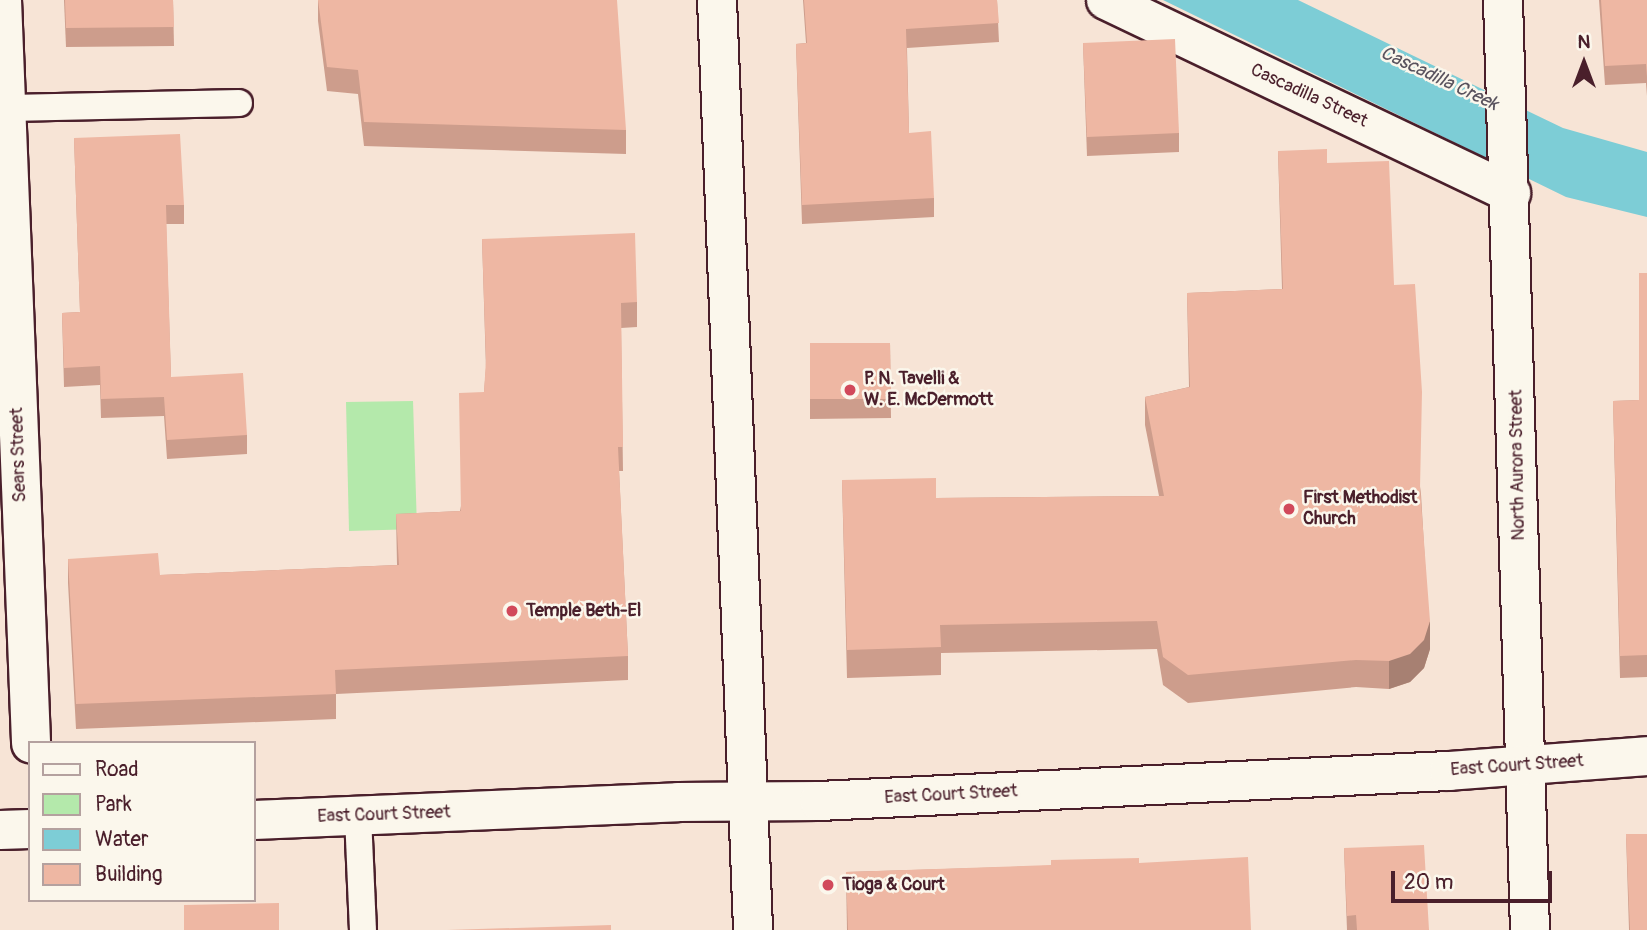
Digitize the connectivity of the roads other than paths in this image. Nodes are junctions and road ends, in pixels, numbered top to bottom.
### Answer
1 (2, 0) edge
2 (717, 0) edge
3 (1106, 0) edge
4 (1503, 0) edge
5 (239, 103) dead end
6 (6, 107) junction
7 (1511, 193) junction
8 (31, 741) edge
9 (1647, 756) edge
10 (1525, 765) junction
11 (749, 801) junction
12 (358, 816) junction
13 (256, 820) edge
14 (28, 829) edge
15 (0, 830) edge
16 (363, 930) edge
17 (753, 930) edge
18 (1530, 930) edge

1 - 6 street, Sears Street
2 - 11 street
3 - 7 street, Cascadilla Street
4 - 7 street, North Aurora Street
5 - 6 lane
6 - 8 street, Sears Street
7 - 10 street, North Aurora Street
9 - 10 street, East Court Street
10 - 11 street, East Court Street
10 - 18 street, North Aurora Street
11 - 12 street, East Court Street
11 - 17 street
12 - 13 street, East Court Street
12 - 16 lane
14 - 15 street

